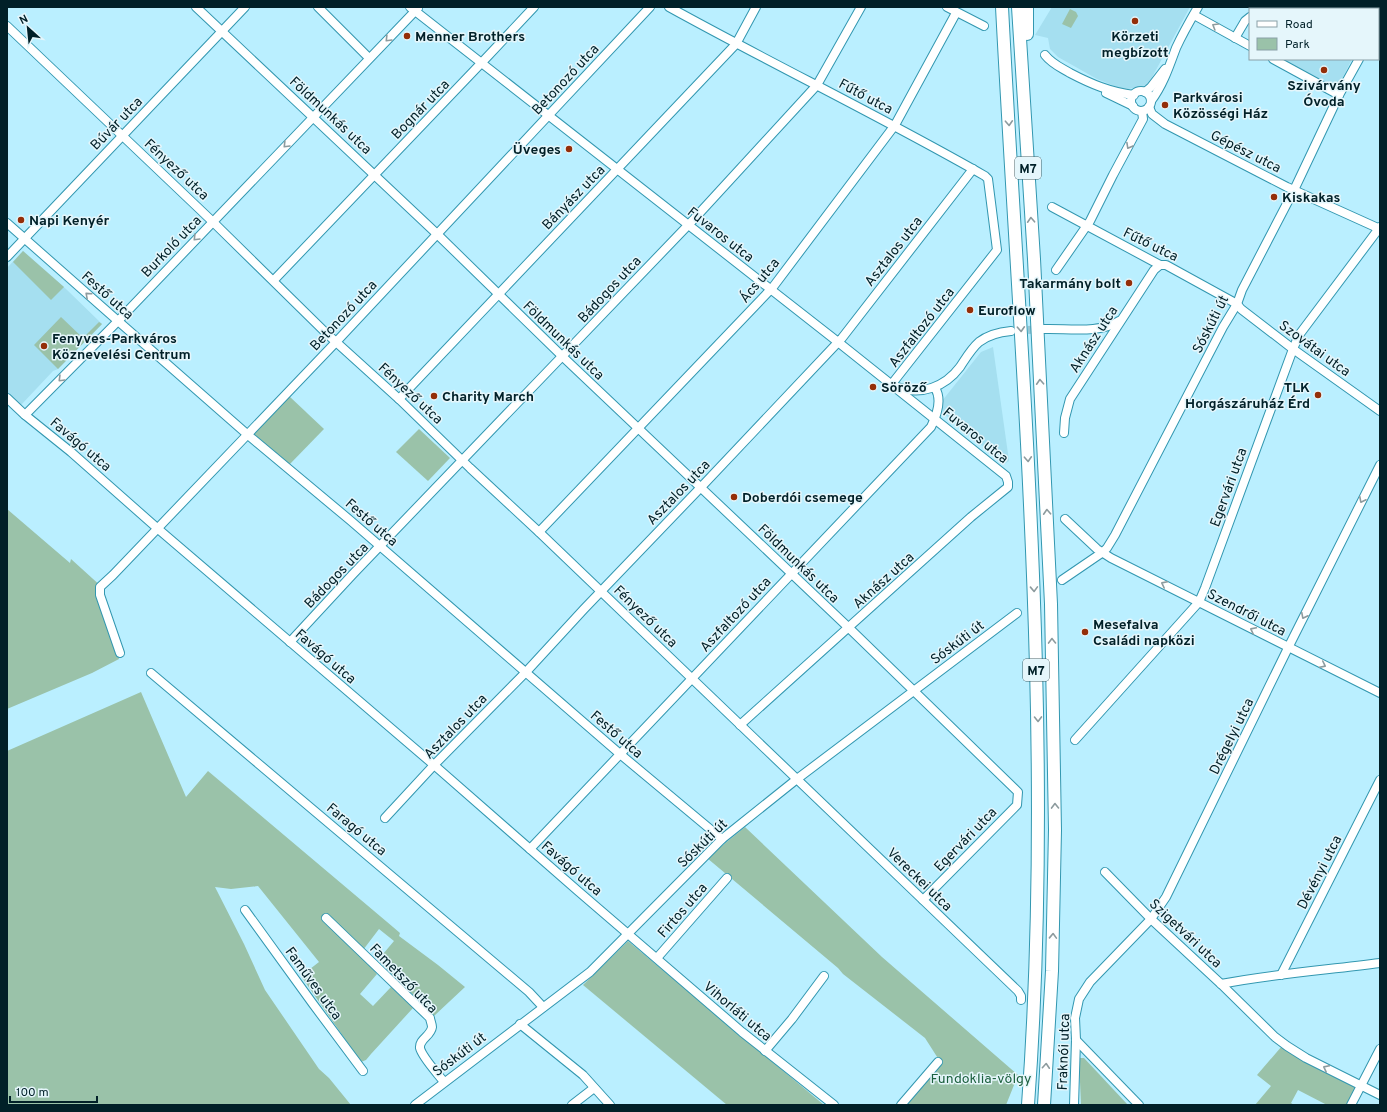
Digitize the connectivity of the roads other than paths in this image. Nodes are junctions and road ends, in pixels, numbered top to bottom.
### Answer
1 (196, 7) edge
2 (245, 7) edge
3 (318, 7) edge
4 (534, 7) edge
5 (650, 7) edge
6 (670, 7) edge
7 (756, 7) edge
8 (861, 7) edge
9 (947, 7) edge
10 (994, 7) edge
11 (1002, 7) edge
12 (1018, 7) edge
13 (1027, 7) edge
14 (1366, 7) edge
15 (414, 8) edge
16 (1377, 8) edge
17 (1196, 11) edge
18 (956, 12) junction
19 (1249, 18) edge
20 (7, 26) edge
21 (984, 26) dead end
22 (222, 31) junction
23 (1235, 38) junction
24 (736, 44) junction
25 (1249, 45) edge
26 (1045, 55) dead end
27 (369, 58) junction
28 (1275, 60) edge
29 (1358, 60) edge
30 (1172, 61) junction
31 (482, 63) junction
32 (1022, 77) junction
33 (1006, 84) junction
34 (817, 85) junction
35 (1099, 87) junction
36 (1145, 92) junction
37 (1134, 95) junction
38 (1339, 95) junction
39 (1132, 106) junction
40 (1146, 108) junction
41 (549, 115) junction
42 (313, 117) junction
43 (895, 125) junction
44 (122, 135) junction
45 (973, 169) junction
46 (618, 170) junction
47 (375, 175) junction
48 (1294, 190) junction
49 (1052, 207) dead end
50 (212, 221) junction
51 (7, 223) edge
52 (688, 225) junction
53 (1087, 226) junction
54 (1380, 228) edge
55 (437, 234) junction
56 (24, 239) junction
57 (997, 247) joint
58 (7, 257) edge
59 (1160, 265) junction
60 (1056, 270) dead end
61 (274, 280) junction
62 (771, 290) junction
63 (497, 294) junction
64 (1237, 304) junction
65 (1121, 320) junction
66 (118, 321) junction
67 (1044, 329) tunnel mouth
68 (1011, 331) tunnel mouth
69 (337, 342) junction
70 (838, 342) junction
71 (1292, 349) junction
72 (563, 357) junction
73 (891, 385) junction
74 (935, 388) junction
75 (7, 398) edge
76 (399, 399) junction
77 (1380, 411) edge
78 (26, 415) junction
79 (936, 418) junction
80 (638, 428) junction
81 (1064, 434) dead end
82 (248, 435) junction
83 (463, 461) junction
84 (1380, 465) edge
85 (701, 487) junction
86 (1008, 487) joint
87 (1065, 519) dead end
88 (157, 528) junction
89 (539, 532) junction
90 (380, 547) junction
91 (1103, 552) junction
92 (791, 574) junction
93 (1062, 580) dead end
94 (601, 591) junction
95 (1199, 602) junction
96 (1017, 613) dead end
97 (849, 628) junction
98 (290, 642) junction
99 (1288, 648) junction
100 (120, 653) dead end
101 (526, 672) junction
102 (151, 673) dead end
103 (692, 679) junction
104 (914, 691) junction
105 (1380, 693) edge
106 (740, 725) junction
107 (1076, 740) dead end
108 (620, 754) junction
109 (434, 765) junction
110 (797, 779) junction
111 (1380, 780) edge
112 (385, 818) dead end
113 (722, 839) junction
114 (530, 849) junction
115 (1105, 872) dead end
116 (727, 878) dead end
117 (923, 900) junction
118 (245, 910) dead end
119 (326, 918) dead end
120 (1151, 919) junction
121 (628, 934) junction
122 (657, 958) junction
123 (1380, 963) edge
124 (824, 976) dead end
125 (1281, 976) junction
126 (1221, 984) junction
127 (1078, 999) joint
128 (1020, 1000) dead end
129 (543, 1006) junction
130 (520, 1024) junction
131 (1076, 1040) junction
132 (1380, 1049) edge
133 (765, 1050) junction
134 (938, 1062) dead end
135 (363, 1071) dead end
136 (444, 1082) junction
137 (1361, 1085) junction
138 (594, 1088) junction
139 (1380, 1095) edge
140 (415, 1105) edge
141 (572, 1105) edge
142 (610, 1105) edge
143 (834, 1105) edge
144 (901, 1105) edge
145 (1028, 1105) edge
146 (1044, 1105) edge
147 (1074, 1105) edge
148 (1140, 1105) edge
149 (1351, 1105) edge

1 - 22 street, Földmunkás utca
2 - 22 street, Búvár utca
3 - 27 street
4 - 31 street, Bognár utca
5 - 41 street, Betonozó utca
6 - 24 street, Fűtő utca
7 - 24 street, Bányász utca
8 - 34 street, Bádogos utca
9 - 18 street
10 - 33 highway
11 - 33 highway, M7
12 - 32 highway, M7
13 - 32 highway
14 - 16 main road
15 -> 27 street, Burkoló utca
15 - 31 street, Fuvaros utca
23 -> 17 street
17 - 30 street
18 - 21 street
18 - 43 street, Ács utca
19 - 23 street
20 - 44 street, Fényező utca
22 - 42 street, Földmunkás utca
22 - 44 street, Búvár utca
23 - 25 street
24 - 34 street, Fűtő utca
24 - 46 street, Bányász utca
26 - 35 street
27 - 42 street, Burkoló utca
28 - 38 street
29 - 38 street, Sóskúti út
30 - 36 street
30 - 40 street
31 - 41 street, Fuvaros utca
31 - 47 street, Bognár utca
146 -> 32 highway, M7
33 -> 145 highway, M7
34 - 43 street, Fűtő utca
34 - 52 street, Bádogos utca
35 - 37 street
35 - 39 street
36 - 37 street
36 - 40 street
37 - 39 street
38 - 48 street, Sóskúti út
39 - 40 street
40 - 48 street, Gépész utca
40 -> 53 street
41 - 46 street, Fuvaros utca
41 - 55 street, Betonozó utca
42 - 47 street, Földmunkás utca
42 -> 50 street, Burkoló utca
43 - 45 street, Fűtő utca
43 - 62 street, Ács utca
44 - 50 street, Fényező utca
44 - 56 street, Búvár utca
45 - 57 street, Fűtő utca
45 - 70 street, Asztalos utca
46 - 52 street, Fuvaros utca
46 - 63 street, Bányász utca
47 - 55 street, Földmunkás utca
47 - 61 street, Bognár utca
48 - 54 street, Gépész utca
48 - 64 street, Sóskúti út
49 - 53 street, Fűtő utca
50 - 61 street, Fényező utca
50 -> 66 street, Burkoló utca
51 - 56 street, Festő utca
52 - 62 street, Fuvaros utca
52 - 72 street, Bádogos utca
53 - 59 street, Fűtő utca
53 - 60 street
54 - 71 street, Egervári utca
55 - 63 street, Földmunkás utca
55 - 69 street, Betonozó utca
56 - 58 street, Búvár utca
66 -> 56 street, Festő utca
57 - 73 street, Aszfaltozó utca
59 - 64 street, Fűtő utca
59 - 65 street, Aknász utca
61 - 69 street, Fényező utca
62 - 70 street, Fuvaros utca
62 - 80 street, Ács utca
63 - 72 street, Földmunkás utca
63 - 76 street, Bányász utca
64 - 71 street, Szovátai utca
64 - 91 street, Sóskúti út
65 - 67 street
65 - 81 street, Aknász utca
66 -> 78 street, Burkoló utca
66 - 82 street, Festő utca
68 - 74 street, Aszfaltozó utca
69 - 76 street, Fényező utca
69 - 82 street, Betonozó utca
70 - 73 street, Fuvaros utca
70 - 85 street, Asztalos utca
71 - 77 street, Szovátai utca
71 - 95 street, Egervári utca
72 - 80 street, Földmunkás utca
72 - 83 street, Bádogos utca
73 - 74 street, Aszfaltozó utca
73 - 79 street, Fuvaros utca
74 - 79 street
75 - 78 street, Favágó utca
76 - 83 street, Fényező utca
78 - 88 street, Favágó utca
79 - 86 street, Fuvaros utca
79 - 92 street, Aszfaltozó utca
80 - 85 street, Földmunkás utca
80 - 89 street, Ács utca
82 - 88 street, Betonozó utca
82 - 90 street, Festő utca
83 - 89 street, Fényező utca
83 - 90 street, Bádogos utca
84 -> 99 street, Drégelyi utca
85 - 92 street, Földmunkás utca
85 - 94 street, Asztalos utca
86 - 97 street, Aknász utca
87 - 91 street
88 - 98 street, Favágó utca
88 - 100 street, Betonozó utca
89 - 94 street, Fényező utca
90 - 98 street, Bádogos utca
90 - 101 street, Festő utca
91 - 93 street, Sóskúti út
95 -> 91 street, Szendrői utca
92 - 97 street, Földmunkás utca
92 - 103 street, Aszfaltozó utca
94 - 101 street, Asztalos utca
94 - 103 street, Fényező utca
99 -> 95 street, Szendrői utca
95 - 107 street, Egervári utca
96 - 104 street, Sóskúti út
97 - 104 street, Földmunkás utca
97 - 106 street, Aknász utca
98 - 109 street, Favágó utca
99 -> 105 street, Szendrői utca
99 - 120 street, Drégelyi utca
101 - 108 street, Festő utca
101 - 109 street, Asztalos utca
102 - 129 street, Faragó utca
103 - 106 street, Fényező utca
103 - 108 street, Aszfaltozó utca
104 - 110 street, Sóskúti út
104 - 117 street, Egervári utca
106 - 110 street, Fényező utca
108 - 113 street, Festő utca
108 - 114 street, Aszfaltozó utca
109 - 112 street, Asztalos utca
109 - 114 street, Favágó utca
110 - 113 street, Sóskúti út
110 - 117 street, Vereckei utca
111 - 125 street, Dévényi utca
113 - 121 street, Sóskúti út
114 - 121 street, Favágó utca
115 - 120 street, Szigetvári utca
116 - 122 street, Firtos utca
117 - 128 street, Vereckei utca
118 - 135 street, Faműves utca
119 - 136 street, Fametsző utca
120 - 126 street, Szigetvári utca
120 - 127 street, Drégelyi utca
121 - 122 street, Vihorláti utca
121 - 129 street, Sóskúti út
122 - 133 street, Vihorláti utca
123 - 125 street, Szigetvári utca
124 - 133 street
125 - 126 street, Szigetvári utca
137 -> 126 street
127 - 131 street, Fraknói utca
129 - 130 street, Sóskúti út
130 - 136 street, Sóskúti út
130 - 138 street
131 - 147 street, Fraknói utca
131 - 148 street
132 - 137 street
133 - 143 street, Vihorláti utca
134 - 144 street
136 - 140 street, Sóskúti út
137 - 139 street
137 - 149 street
138 - 141 street
138 - 142 street

